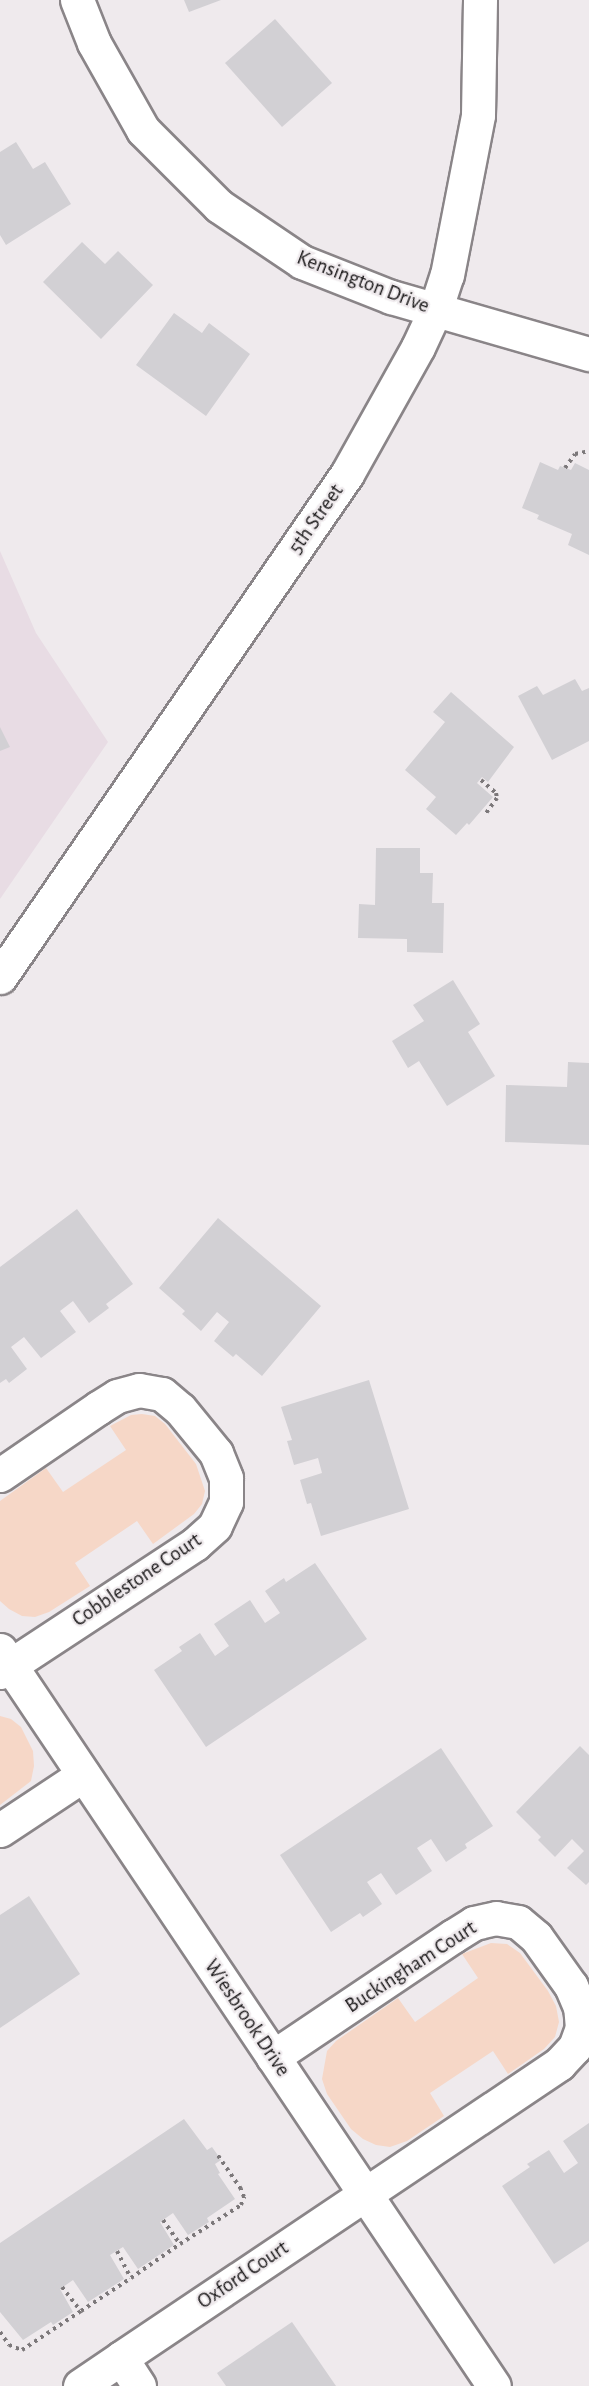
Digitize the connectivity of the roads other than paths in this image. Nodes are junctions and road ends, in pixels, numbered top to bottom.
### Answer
1 (77, 0) edge
2 (480, 0) edge
3 (435, 311) junction
4 (589, 354) edge
5 (0, 977) edge
6 (0, 1475) edge
7 (3, 1662) edge
8 (83, 1775) junction
9 (0, 1830) edge
10 (273, 2057) junction
11 (365, 2193) junction
12 (121, 2358) junction
13 (80, 2386) edge
14 (139, 2386) edge
15 (494, 2386) edge

1 - 3 street, Kensington Drive
2 - 3 street, 5th Street
3 - 4 street, Kensington Drive
3 - 5 street, 5th Street
6 - 7 street, Cobblestone Court
7 - 8 street, Wiesbrook Drive
8 - 9 street
8 - 10 street, Wiesbrook Drive
10 - 11 street, Wiesbrook Drive
10 - 11 street, Buckingham Court
11 - 12 street, Oxford Court
11 - 15 street, Wiesbrook Drive
12 - 13 street, Oxford Court
12 - 14 street

